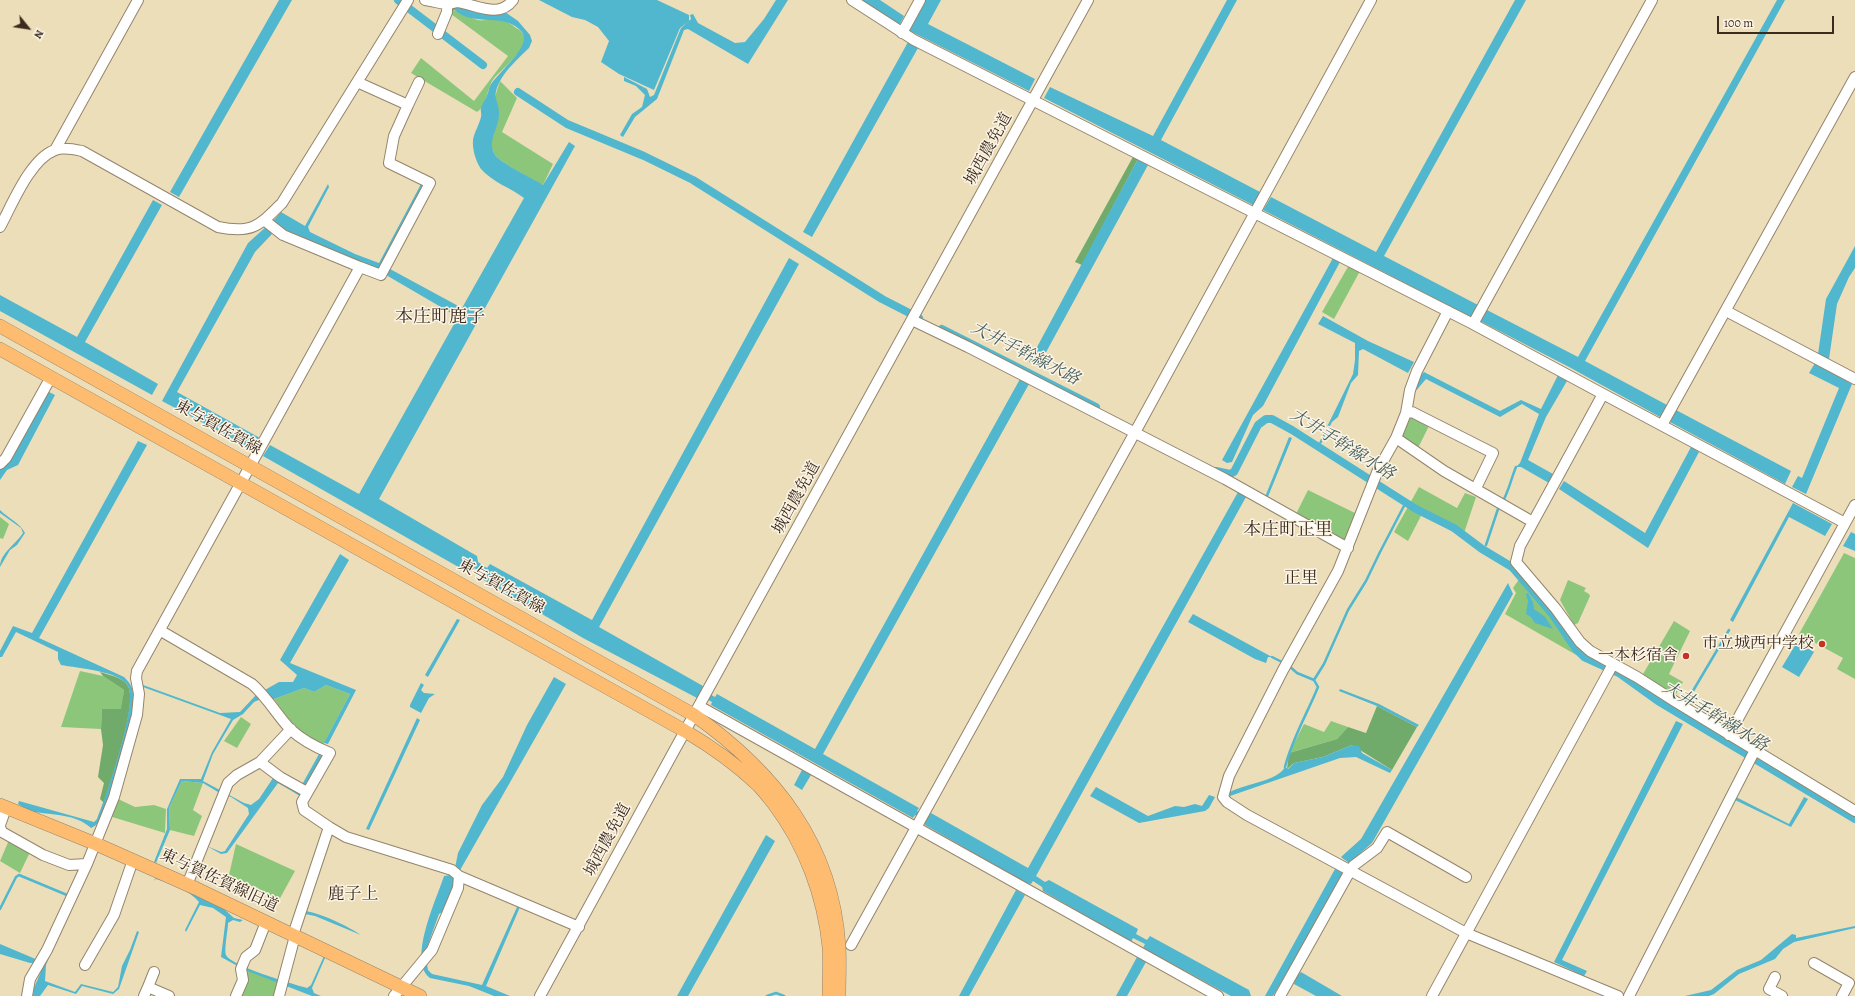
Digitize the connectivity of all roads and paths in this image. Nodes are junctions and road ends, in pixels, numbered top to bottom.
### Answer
1 (138, 0) edge
2 (408, 0) edge
3 (425, 0) edge
4 (513, 0) edge
5 (852, 0) edge
6 (920, 0) edge
7 (1088, 0) edge
8 (1371, 0) edge
9 (1652, 0) edge
10 (447, 5) junction
11 (439, 31) dead end
12 (902, 33) junction
13 (1855, 77) edge
14 (357, 82) junction
15 (418, 82) dead end
16 (1033, 100) junction
17 (408, 105) junction
18 (55, 150) junction
19 (1256, 213) junction
20 (270, 224) junction
21 (0, 226) edge
22 (360, 267) junction
23 (1726, 310) junction
24 (1448, 311) junction
25 (915, 316) junction
26 (1473, 324) junction
27 (0, 326) edge
28 (0, 349) edge
29 (51, 377) junction
30 (1855, 380) edge
31 (1603, 394) junction
32 (1406, 413) junction
33 (1662, 425) junction
34 (1137, 429) junction
35 (1396, 438) junction
36 (0, 464) edge
37 (250, 466) junction
38 (241, 483) junction
39 (1476, 488) junction
40 (1855, 505) edge
41 (1533, 522) junction
42 (1845, 523) junction
43 (1348, 548) junction
44 (161, 631) junction
45 (1611, 667) junction
46 (701, 703) junction
47 (291, 729) junction
48 (685, 731) junction
49 (1729, 735) junction
50 (1753, 755) junction
51 (260, 762) junction
52 (304, 790) junction
53 (3, 807) edge
54 (1855, 810) edge
55 (919, 820) junction
56 (0, 826) edge
57 (329, 827) junction
58 (96, 844) junction
59 (133, 860) junction
60 (87, 864) junction
61 (1350, 871) junction
62 (456, 873) junction
63 (1466, 877) dead end
64 (187, 884) junction
65 (266, 922) junction
66 (579, 927) junction
67 (1466, 933) junction
68 (294, 935) junction
69 (851, 945) dead end
70 (1814, 964) dead end
71 (85, 965) dead end
72 (154, 972) dead end
73 (1775, 977) dead end
74 (398, 991) edge
75 (146, 992) edge
76 (1613, 995) edge
77 (27, 996) edge
78 (168, 996) edge
79 (236, 996) edge
80 (279, 996) edge
81 (420, 996) edge
82 (540, 996) edge
83 (829, 996) edge
84 (839, 996) edge
85 (1218, 996) edge
86 (1280, 996) edge
87 (1432, 996) edge
88 (1629, 996) edge
89 (1782, 996) edge
90 (1842, 996) edge

1 - 18 street
2 - 14 street
3 - 10 street
4 - 10 street
5 - 12 street
6 - 12 street
7 - 16 street, 城西農免道
8 - 19 street
9 - 26 street
10 - 11 street
12 - 16 street
13 - 23 street
14 - 17 street
14 - 20 street
15 - 17 street
16 - 19 street
16 - 25 street, 城西農免道
17 - 22 street
18 - 20 street
18 - 21 street
19 - 24 street
19 - 34 street
20 - 22 street
22 - 37 street
23 - 30 street
23 - 33 street
24 - 26 street
24 - 32 street
25 - 34 street
25 - 46 street, 城西農免道
26 - 31 street
27 - 37 main road, 東与賀佐賀線
28 - 29 main road
29 - 36 street
29 - 38 main road
31 - 33 street
31 - 41 street
32 - 35 street
32 - 39 street
33 - 42 street
34 - 43 street
34 - 55 street
35 - 39 street
35 - 43 street
37 - 38 street
37 - 46 main road, 東与賀佐賀線
38 - 44 street
38 - 48 main road
39 - 41 street
40 - 42 street
41 - 45 street
42 - 49 street
43 - 61 street
44 - 47 street
44 - 58 street
45 - 49 street
45 - 67 street
46 - 48 street, 城西農免道
46 - 55 street
46 - 84 main road, 東与賀佐賀線
47 - 51 street
47 - 52 street
48 - 66 street, 城西農免道
48 - 83 main road
49 - 50 street
50 - 54 street
50 - 88 street
51 - 52 street
51 - 64 street
52 - 57 street
53 - 56 street
53 - 58 main road, 東与賀佐賀線旧道
55 - 69 street
55 - 85 street
56 - 60 street
57 - 62 street
57 - 68 street
58 - 59 main road, 東与賀佐賀線旧道
58 - 60 street
59 - 64 main road, 東与賀佐賀線旧道
59 - 71 street
60 - 77 street
61 - 63 street
61 - 67 street
61 - 86 street
62 - 66 street
62 - 74 street
64 - 65 main road, 東与賀佐賀線旧道
65 - 68 main road, 東与賀佐賀線旧道
65 - 79 street
66 - 82 street, 城西農免道
67 - 76 street
67 - 87 street
68 - 74 main road, 東与賀佐賀線旧道
68 - 80 street
70 - 90 street
72 - 75 street
73 - 89 street
74 - 81 main road, 東与賀佐賀線旧道
75 - 78 street

